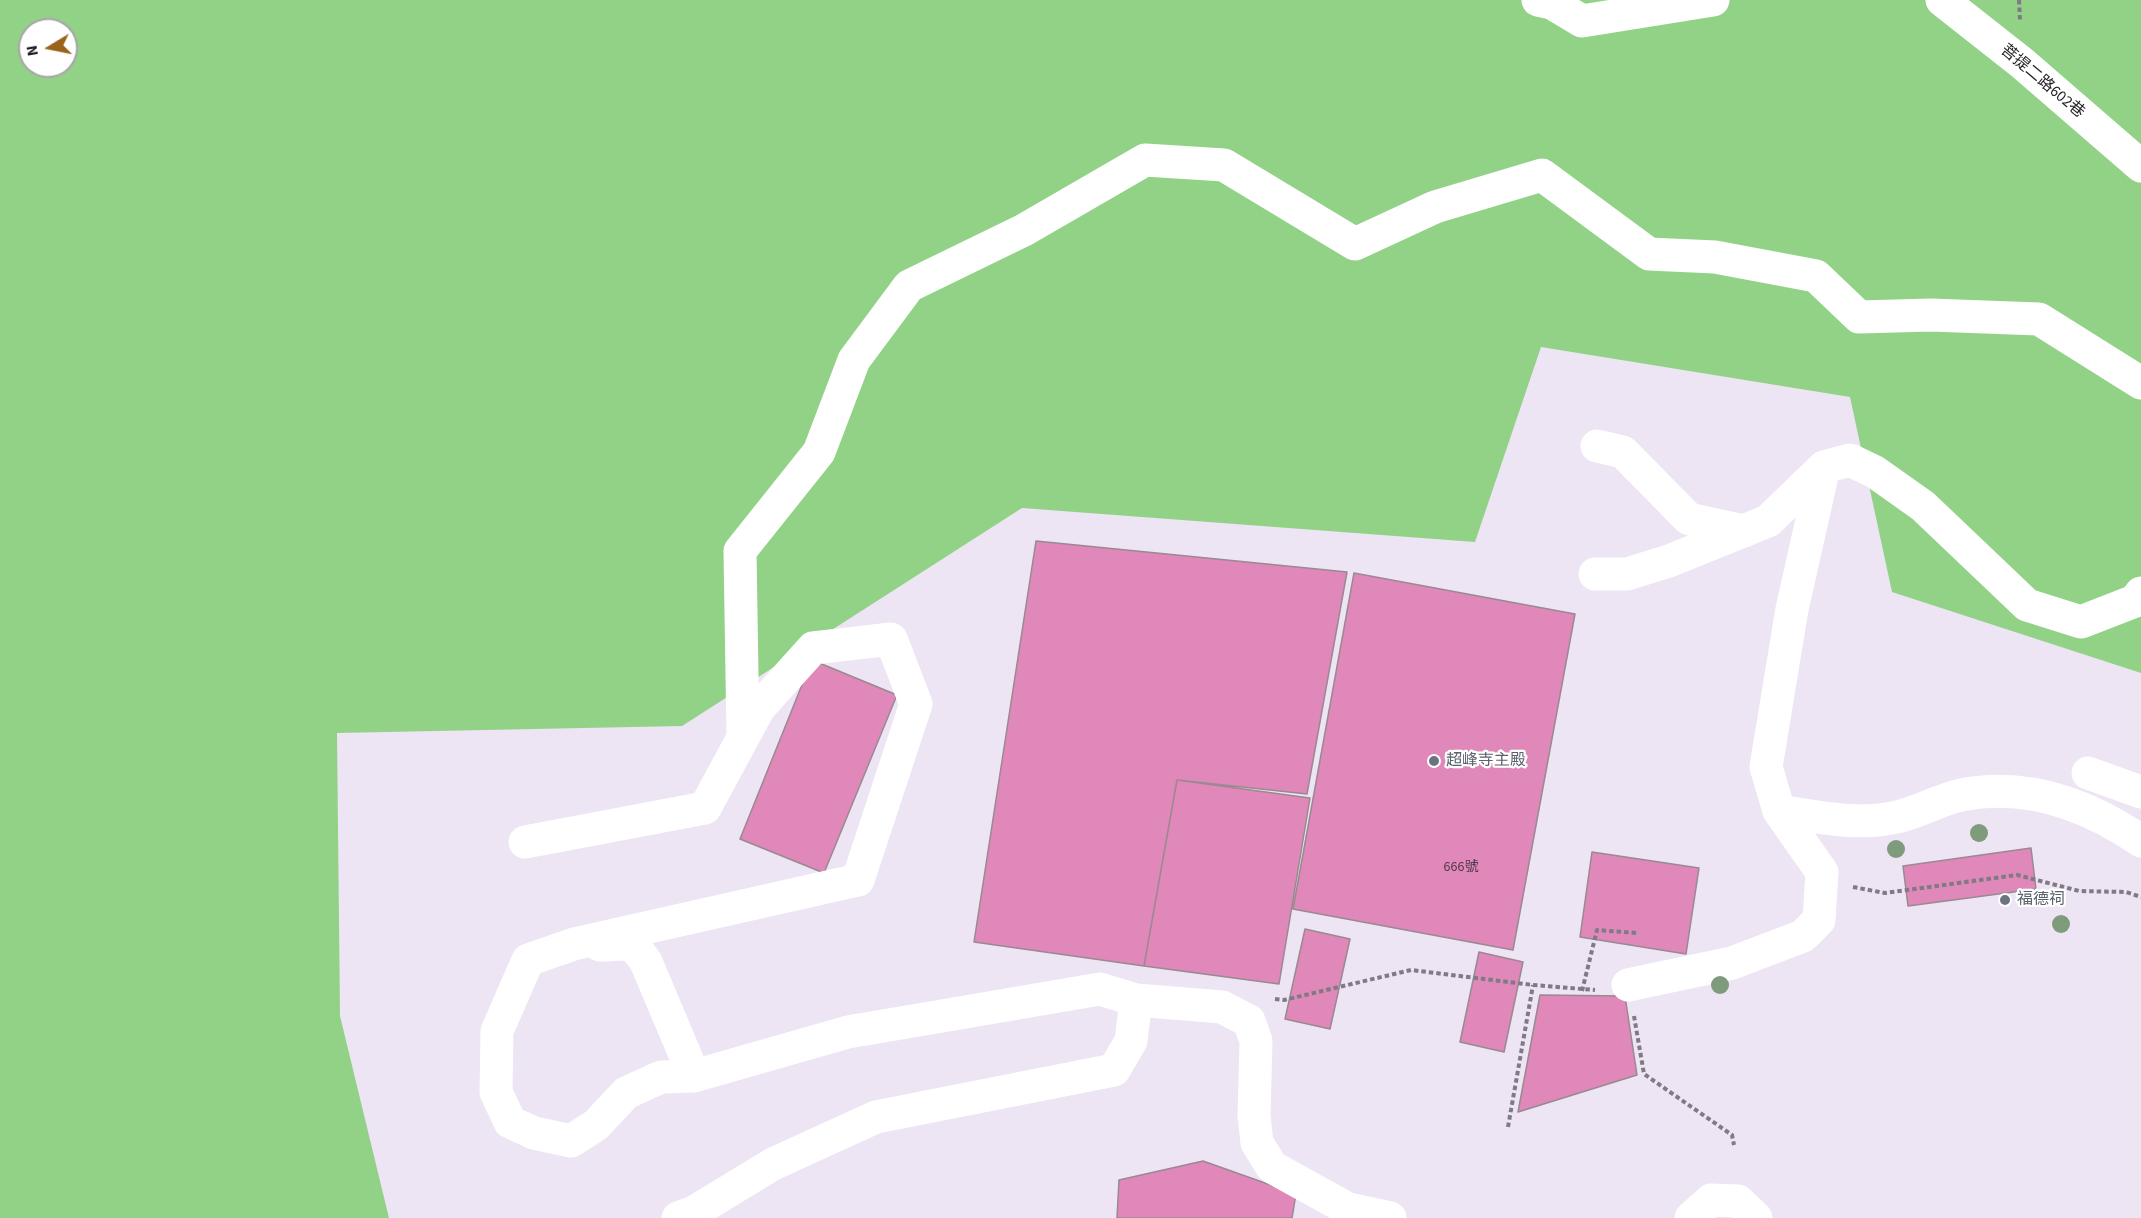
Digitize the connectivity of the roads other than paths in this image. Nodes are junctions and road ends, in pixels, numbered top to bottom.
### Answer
1 (1538, 0) edge
2 (1713, 0) edge
3 (1942, 0) edge
4 (2141, 166) edge
5 (2141, 383) edge
6 (1597, 447) dead end
7 (1824, 467) junction
8 (1744, 531) junction
9 (1595, 574) dead end
10 (2139, 599) edge
11 (743, 738) junction
12 (2088, 773) dead end
13 (2141, 792) edge
14 (1779, 811) junction
15 (525, 842) dead end
16 (2141, 842) edge
17 (574, 944) junction
18 (1628, 985) road end
19 (1136, 1000) junction
20 (694, 1076) junction
21 (678, 1218) edge
22 (1390, 1218) edge
23 (1691, 1218) edge
24 (1756, 1218) edge

1 - 2 street
3 - 4 street, 菩提二路602巷
5 - 11 street
6 - 8 street
7 - 8 street
7 - 10 street
7 - 14 street
8 - 9 street
11 - 15 street
11 - 17 street
12 - 13 street
14 - 16 street
14 - 18 street
17 - 20 street
17 - 20 street
19 - 20 street
19 - 21 street
19 - 22 street
23 - 24 street

